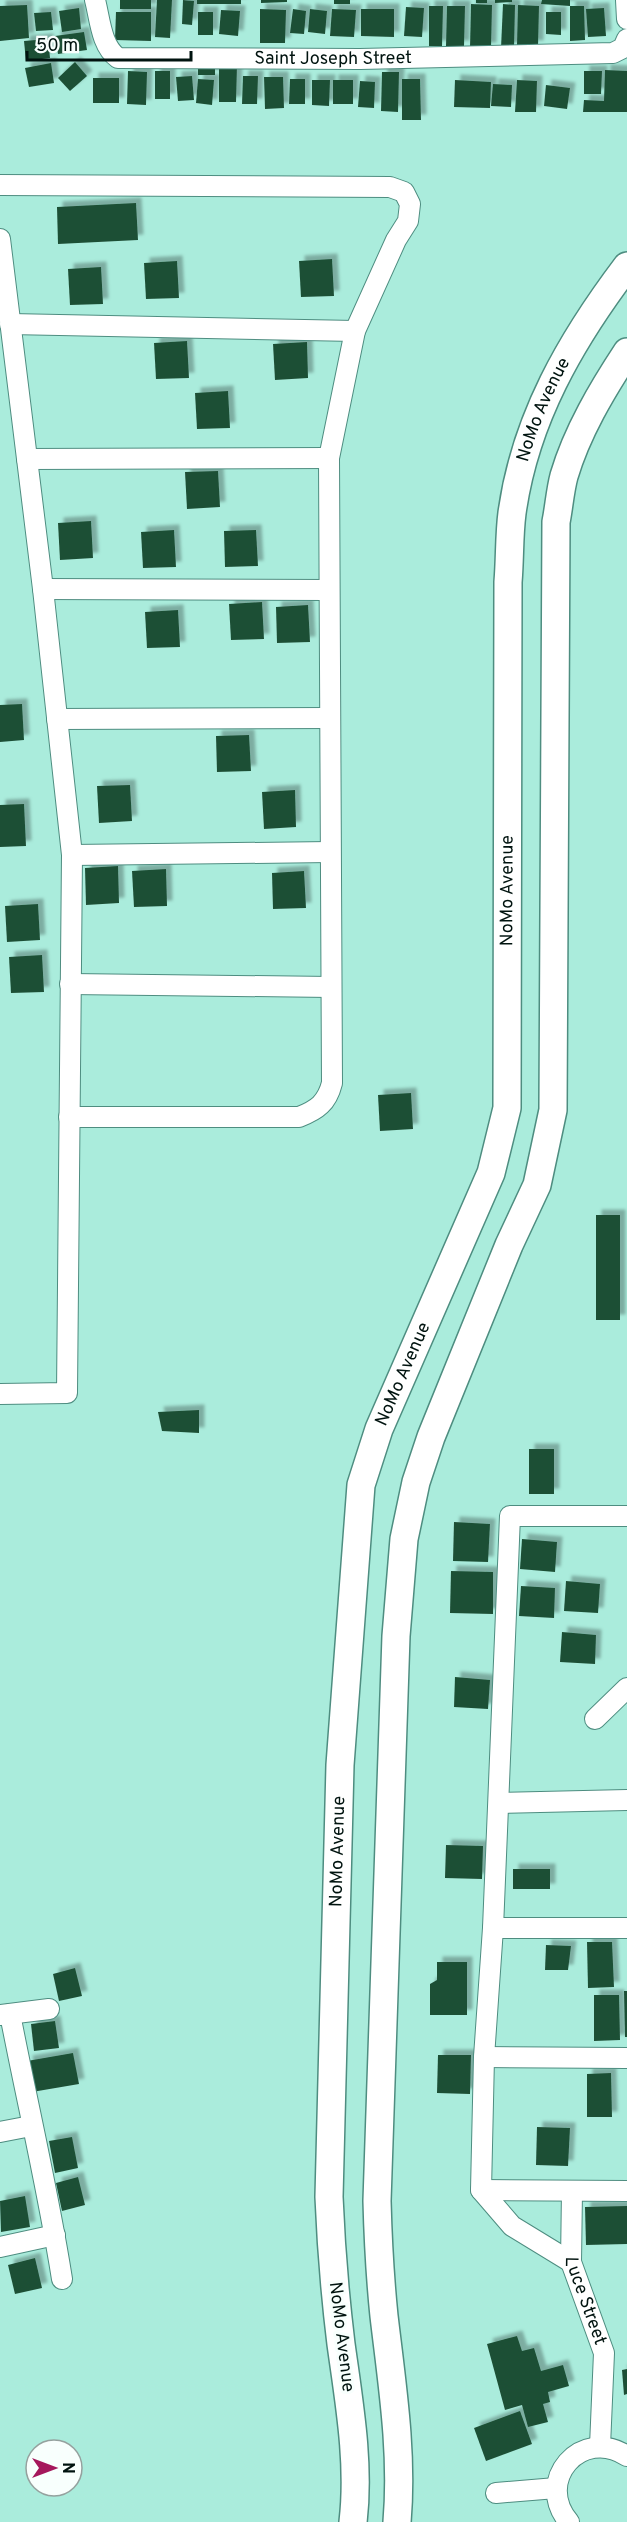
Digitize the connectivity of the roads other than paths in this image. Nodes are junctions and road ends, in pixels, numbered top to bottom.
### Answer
1 (95, 0) edge
2 (626, 0) edge
3 (627, 19) edge
4 (620, 46) edge
5 (0, 185) edge
6 (0, 239) edge
7 (627, 266) edge
8 (10, 324) junction
9 (355, 331) junction
10 (627, 352) edge
11 (329, 458) junction
12 (27, 459) junction
13 (44, 589) junction
14 (329, 590) junction
15 (330, 718) junction
16 (57, 719) junction
17 (330, 852) junction
18 (72, 855) junction
19 (70, 984) junction
20 (331, 987) junction
21 (69, 1117) junction
22 (0, 1394) edge
23 (627, 1516) edge
24 (627, 1688) edge
25 (595, 1719) dead end
26 (627, 1800) edge
27 (499, 1803) junction
28 (493, 1928) junction
29 (627, 1928) edge
30 (49, 2009) dead end
31 (5, 2015) edge
32 (484, 2057) junction
33 (627, 2058) edge
34 (31, 2126) junction
35 (0, 2132) edge
36 (481, 2190) junction
37 (572, 2191) junction
38 (627, 2191) edge
39 (55, 2235) junction
40 (0, 2247) edge
41 (571, 2262) junction
42 (62, 2279) dead end
43 (600, 2446) junction
44 (627, 2456) edge
45 (556, 2488) junction
46 (496, 2493) dead end
47 (354, 2509) edge
48 (398, 2510) edge
49 (569, 2522) edge

1 - 4 street, Saint Joseph Street
2 - 3 street
5 - 9 street
6 - 8 street
7 - 47 main road, NoMo Avenue
8 - 9 street
8 - 12 street
9 - 11 street
10 - 48 main road
11 - 12 street
11 - 14 street
12 - 13 street
13 - 14 street
13 - 16 street
14 - 15 street
15 - 16 street
15 - 17 street
16 - 18 street
17 - 18 street
17 - 20 street
18 - 19 street
19 - 20 street
19 - 21 street
20 - 21 street
21 - 22 street
23 - 27 street
24 - 25 street
26 - 27 street
27 - 28 street
28 - 29 street
28 - 32 street
30 - 31 street
31 - 34 street
32 - 33 street
32 - 36 street
34 - 35 street
34 - 39 street
36 - 37 street
36 - 41 street
37 - 38 street
37 - 41 street, Luce Street
39 - 40 street
39 - 42 street
41 - 43 street, Luce Street
43 - 44 street
43 - 45 street
45 - 46 street
45 - 49 street
47 - 48 main road

